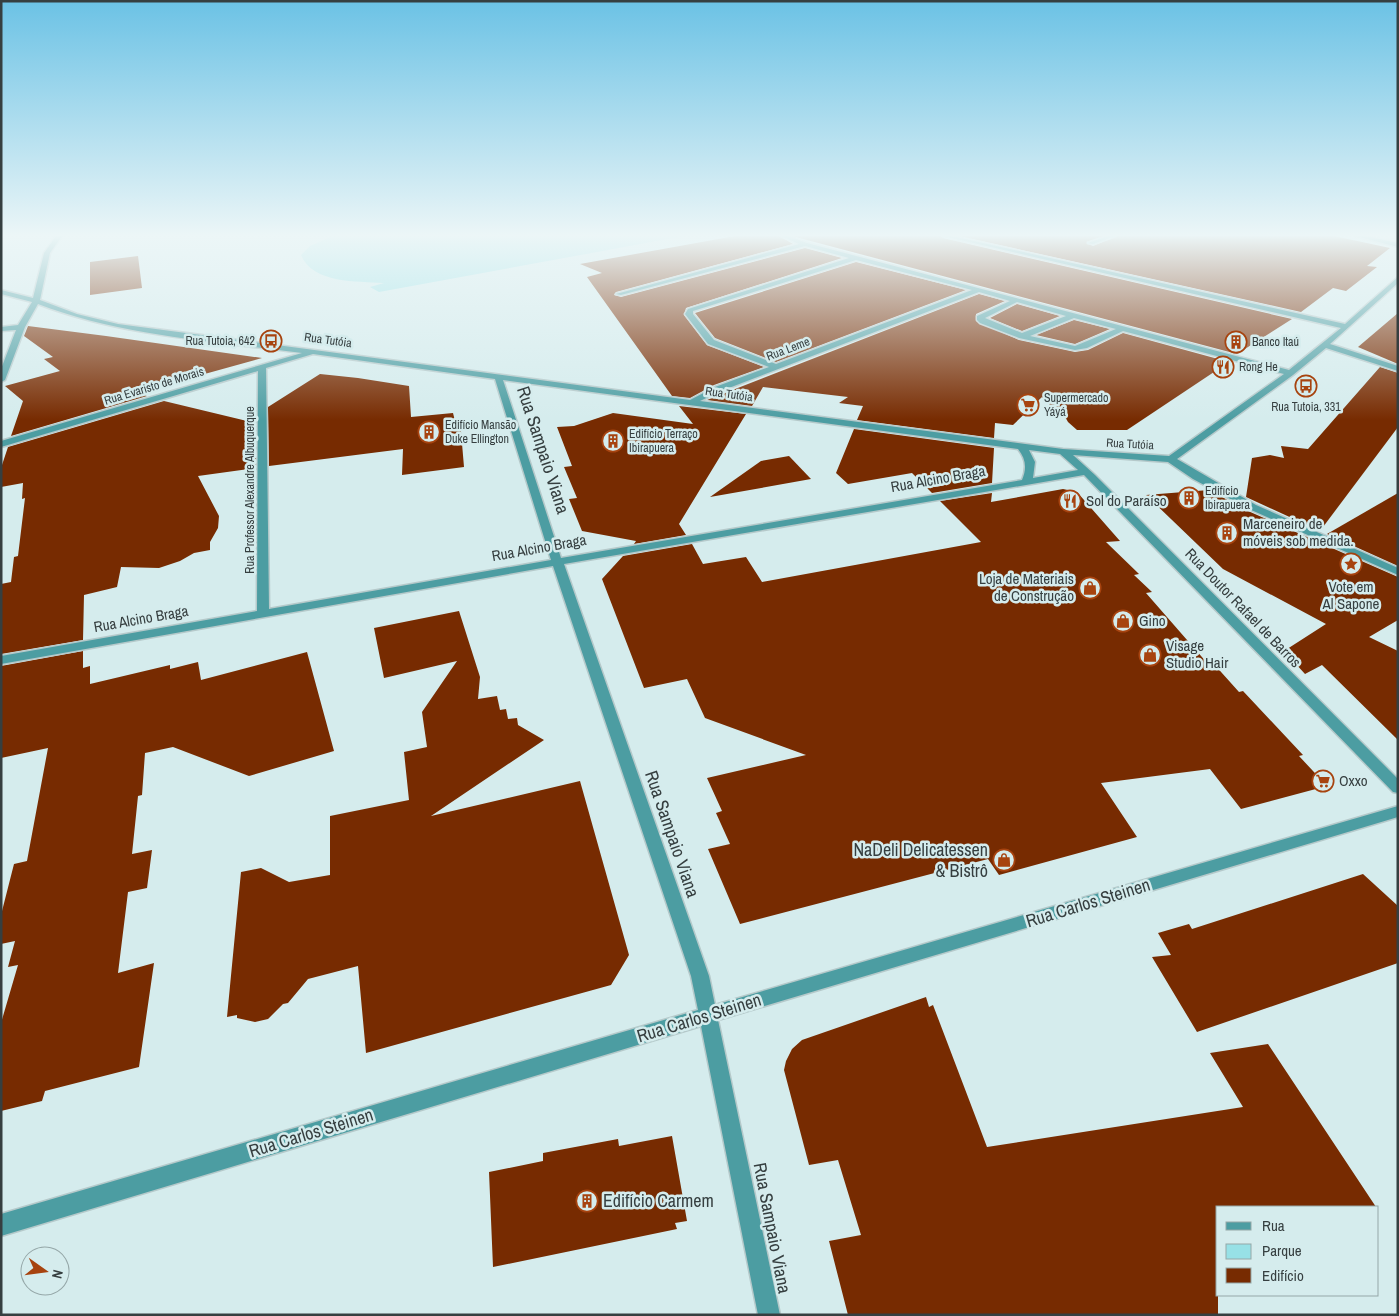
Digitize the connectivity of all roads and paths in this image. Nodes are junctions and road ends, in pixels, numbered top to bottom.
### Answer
1 (22, 297) edge
2 (37, 297) edge
3 (730, 297) edge
4 (959, 297) edge
5 (1006, 297) edge
6 (1217, 297) edge
7 (1378, 297) edge
8 (1016, 300) junction
9 (36, 301) junction
10 (1074, 315) junction
11 (21, 327) junction
12 (1347, 327) junction
13 (1124, 328) junction
14 (1, 329) edge
15 (1022, 336) junction
16 (1324, 345) junction
17 (315, 351) junction
18 (262, 367) junction
19 (776, 367) junction
20 (1398, 369) edge
21 (1290, 373) junction
22 (498, 376) junction
23 (1, 380) edge
24 (692, 402) junction
25 (1, 444) edge
26 (1021, 446) junction
27 (1063, 452) junction
28 (1104, 455) junction
29 (1170, 458) junction
30 (1084, 472) junction
31 (1027, 480) junction
32 (558, 562) junction
33 (1398, 572) edge
34 (263, 614) junction
35 (1, 660) edge
36 (1398, 788) edge
37 (1398, 811) edge
38 (709, 1015) junction
39 (1, 1225) edge
40 (769, 1315) edge

1 - 9 street, Rua Tutóia
2 - 9 street
3 - 19 street
4 - 19 street, Rua Leme
5 - 8 street
6 - 12 street
7 - 12 street, Rua Tutóia
8 - 10 street
8 - 15 street
9 - 11 street
9 - 17 street, Rua Tutóia
10 - 13 street
10 - 15 street
11 - 14 street
11 - 23 street
12 - 16 street, Rua Tutóia
13 - 15 street
13 - 21 street
16 - 20 street
16 - 21 street, Rua Tutóia
17 - 18 street, Rua Evaristo de Morais
17 - 22 street, Rua Tutóia
18 - 25 street, Rua Evaristo de Morais
18 - 34 street, Rua Professor Alexandre Albuquerque
19 - 24 street, Rua Leme
21 - 29 street, Rua Tutóia
22 - 24 street, Rua Tutóia
22 - 32 street, Rua Sampaio Viana
24 - 26 street, Rua Tutóia
26 - 27 street, Rua Tutóia
26 - 31 street
27 - 28 street, Rua Tutóia
27 - 30 street, Rua Doutor Rafael de Barros
28 - 29 street, Rua Tutóia
28 - 30 street
29 - 33 street
30 - 31 street, Rua Alcino Braga
30 - 36 street, Rua Doutor Rafael de Barros
31 - 32 street, Rua Alcino Braga
32 - 34 street, Rua Alcino Braga
32 - 38 street, Rua Sampaio Viana
34 - 35 street, Rua Alcino Braga
37 - 38 street, Rua Carlos Steinen
38 - 39 street, Rua Carlos Steinen
38 - 40 street, Rua Sampaio Viana

